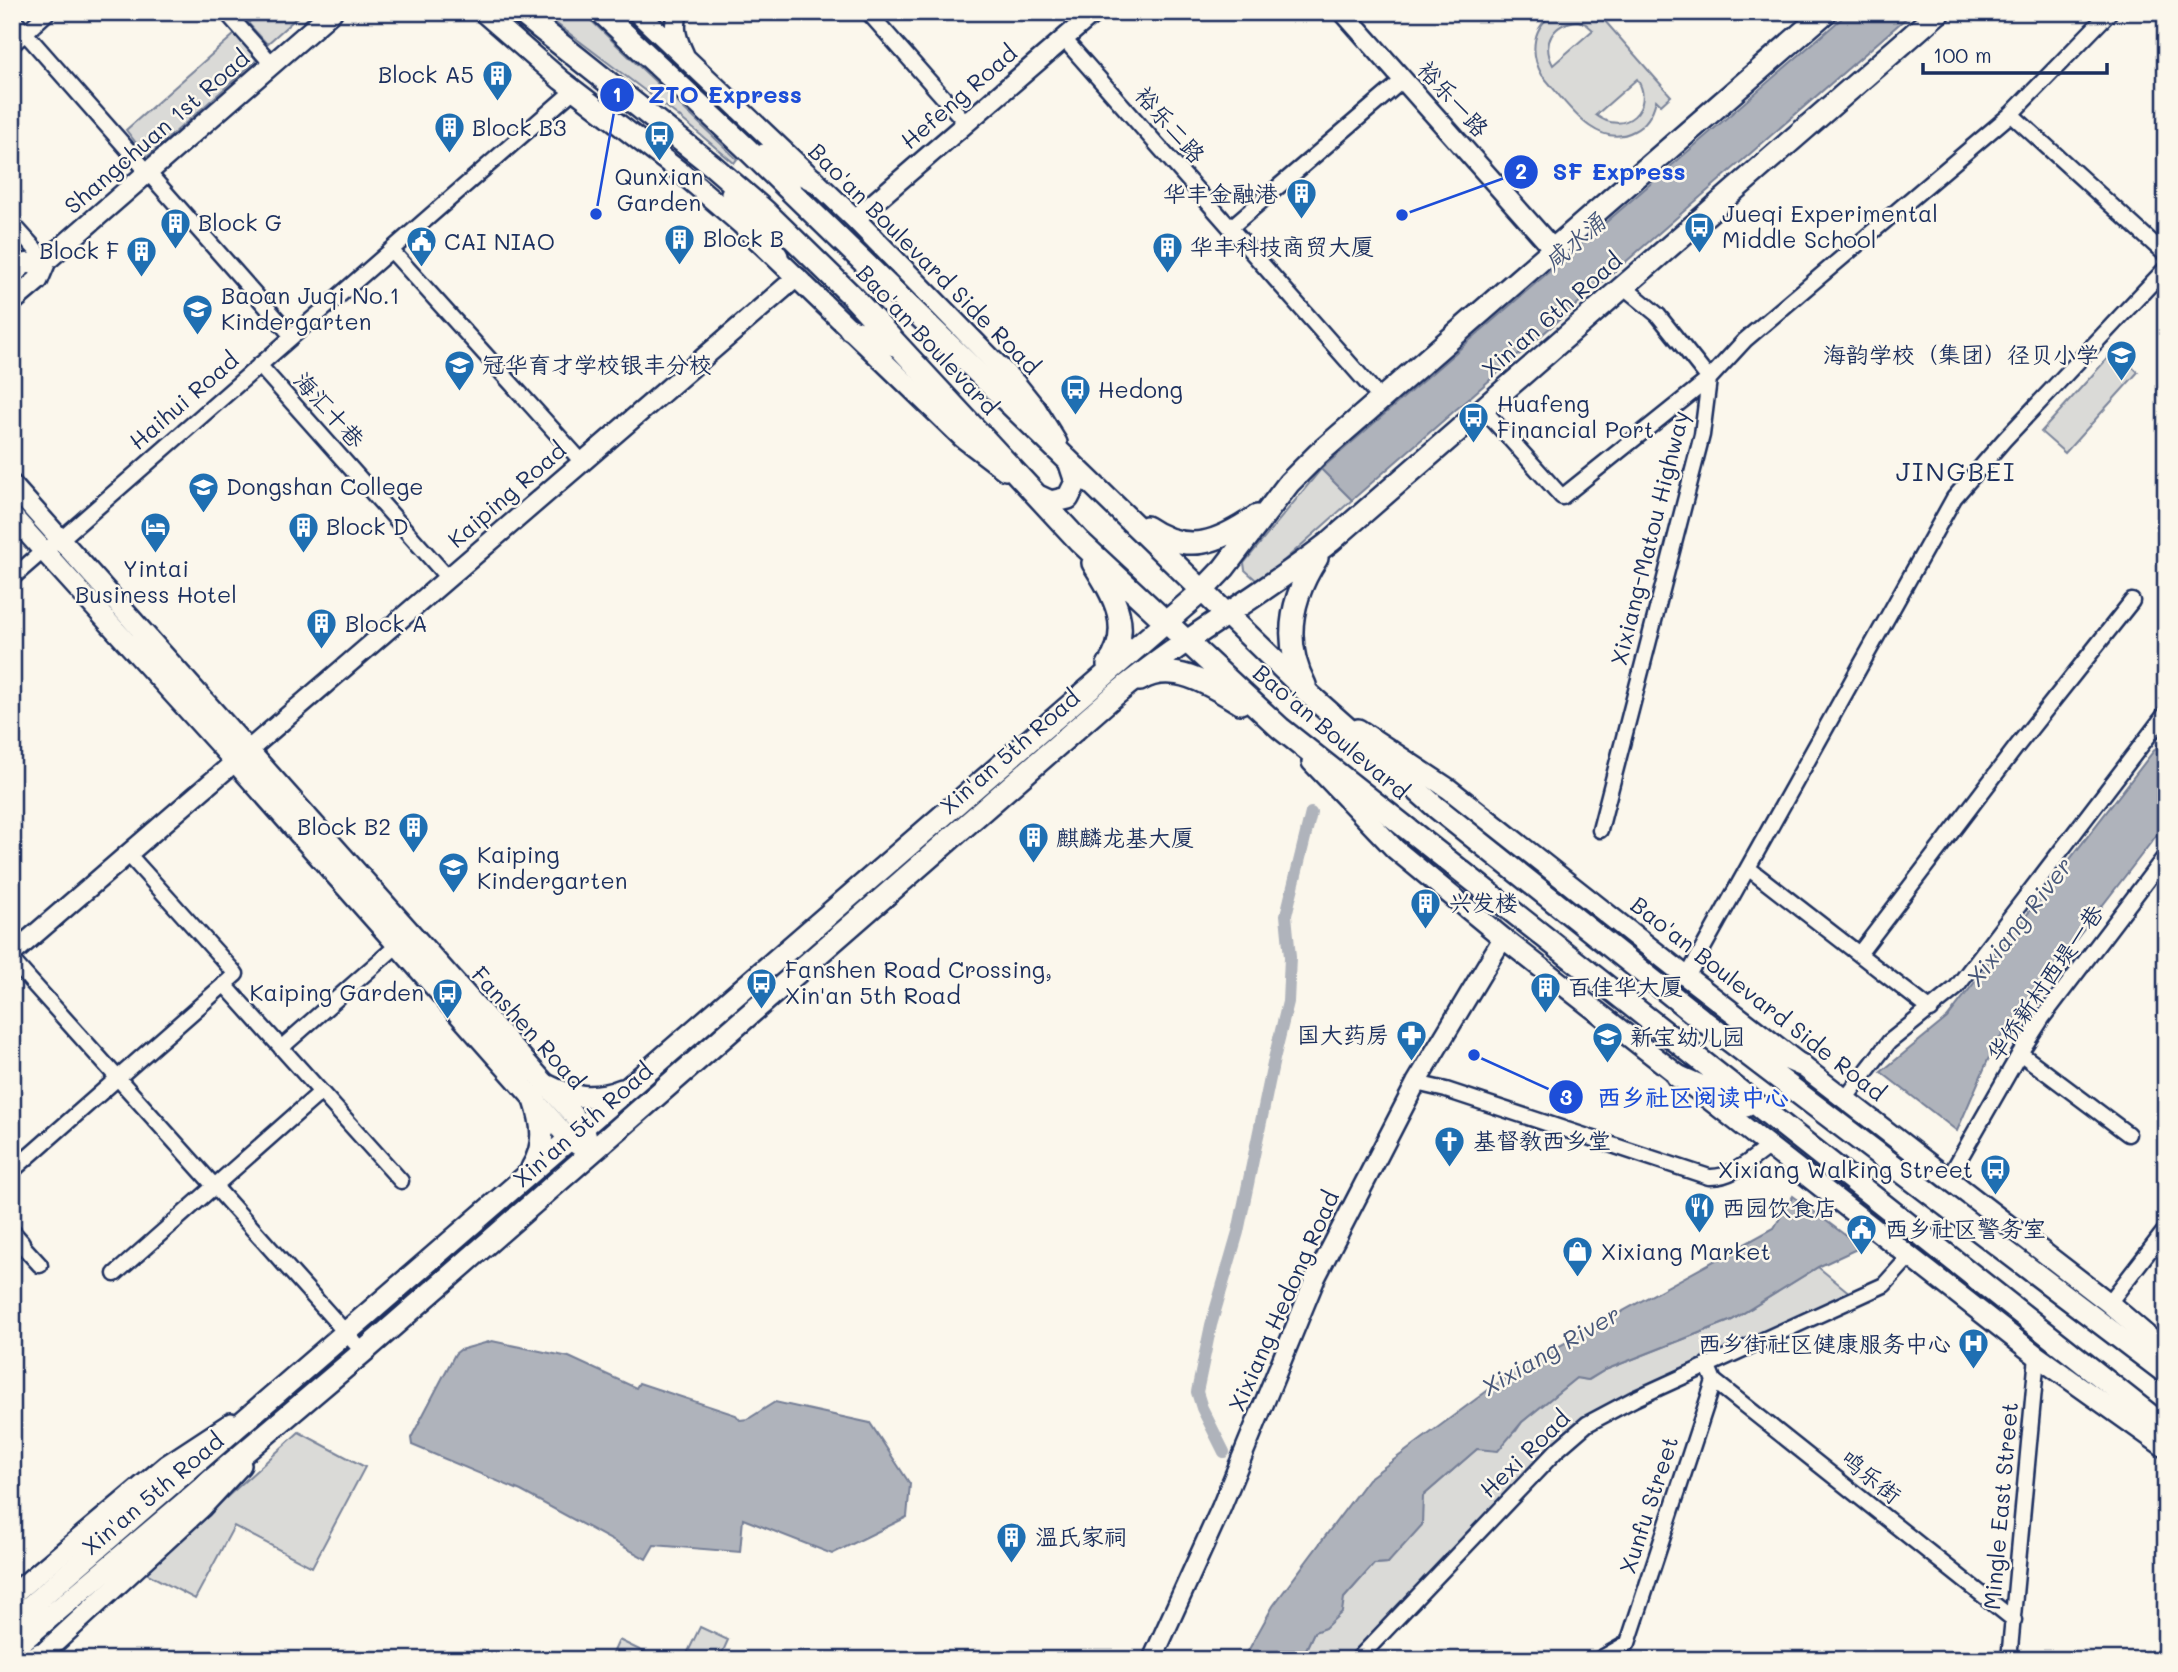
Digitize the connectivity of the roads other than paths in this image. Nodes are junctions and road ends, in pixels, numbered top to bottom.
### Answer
1 (48, 12) edge
2 (226, 12) edge
3 (332, 12) edge
4 (482, 12) edge
5 (520, 12) edge
6 (601, 12) edge
7 (637, 12) edge
8 (678, 12) edge
9 (868, 12) edge
10 (1343, 12) edge
11 (1826, 12) edge
12 (1939, 12) edge
13 (2110, 12) edge
14 (1094, 13) edge
15 (12, 18) edge
16 (25, 33) junction
17 (1064, 39) junction
18 (12, 45) edge
19 (685, 59) junction
20 (272, 64) junction
21 (1403, 80) junction
22 (573, 90) junction
23 (2011, 114) junction
24 (966, 123) junction
25 (744, 146) junction
26 (713, 166) junction
27 (148, 172) junction
28 (815, 181) junction
29 (855, 219) junction
30 (12, 223) edge
31 (1230, 228) junction
32 (391, 250) junction
33 (1554, 250) junction
34 (2166, 255) edge
35 (777, 256) junction
36 (46, 261) junction
37 (2166, 268) edge
38 (12, 275) edge
39 (797, 277) junction
40 (1624, 287) junction
41 (12, 302) edge
42 (850, 329) junction
43 (292, 336) junction
44 (898, 347) junction
45 (259, 365) junction
46 (1709, 379) junction
47 (1381, 399) junction
48 (1483, 410) junction
49 (583, 463) junction
50 (1070, 464) junction
51 (12, 485) edge
52 (1036, 494) junction
53 (1109, 501) junction
54 (1268, 509) junction
55 (12, 516) edge
56 (60, 540) junction
57 (1079, 541) junction
58 (1331, 541) junction
59 (43, 551) junction
60 (12, 578) edge
61 (449, 579) junction
62 (1202, 591) junction
63 (2132, 601) dead end
64 (1225, 614) junction
65 (1167, 621) junction
66 (1187, 640) junction
67 (1095, 681) junction
68 (1115, 695) junction
69 (1311, 696) junction
70 (2166, 713) edge
71 (1280, 728) junction
72 (242, 757) junction
73 (1600, 830) dead end
74 (129, 855) junction
75 (2166, 855) edge
76 (1748, 868) junction
77 (1503, 938) junction
78 (405, 939) junction
79 (12, 954) edge
80 (1859, 954) junction
81 (12, 960) edge
82 (1687, 977) junction
83 (224, 984) junction
84 (1931, 1010) junction
85 (1701, 1020) junction
86 (281, 1048) junction
87 (2020, 1053) junction
88 (1801, 1065) junction
89 (1677, 1076) junction
90 (118, 1078) junction
91 (1416, 1083) junction
92 (633, 1084) junction
93 (321, 1092) junction
94 (541, 1093) junction
95 (1849, 1102) junction
96 (1772, 1116) junction
97 (576, 1133) junction
98 (2128, 1133) dead end
99 (1768, 1147) junction
100 (591, 1153) junction
101 (12, 1171) edge
102 (526, 1176) junction
103 (1948, 1179) junction
104 (401, 1181) dead end
105 (215, 1186) junction
106 (2166, 1229) edge
107 (16, 1239) edge
108 (1910, 1256) junction
109 (40, 1265) dead end
110 (115, 1274) dead end
111 (2109, 1303) junction
112 (345, 1332) junction
113 (363, 1352) junction
114 (2166, 1352) edge
115 (2037, 1356) junction
116 (1707, 1364) junction
117 (2166, 1373) edge
118 (1714, 1381) junction
119 (272, 1396) junction
120 (287, 1416) junction
121 (2166, 1427) edge
122 (2166, 1448) edge
123 (12, 1595) edge
124 (2014, 1620) junction
125 (12, 1622) edge
126 (12, 1648) edge
127 (36, 1658) edge
128 (1152, 1660) edge
129 (1357, 1660) edge
130 (1598, 1660) edge
131 (2010, 1660) edge

1 - 16 street
2 - 20 street
3 - 20 main road, Shangchuan 1st Road
4 - 22 main road
5 - 26 main road, Bao'an Boulevard
6 - 25 main road, Bao'an Boulevard
7 - 19 main road, Bao'an Boulevard Side Road
8 - 19 main road
9 - 24 street
10 - 21 street, 裕乐一路
11 - 33 main road, Xin'an 6th Road
12 - 40 main road, Xin'an 6th Road
13 - 23 street
14 - 17 street, Hefeng Road
15 - 16 street
16 - 18 street
16 - 27 street
17 - 24 street, Hefeng Road
17 - 31 street, 裕乐二路
19 - 28 main road, Bao'an Boulevard Side Road
20 - 27 main road, Shangchuan 1st Road
21 - 31 street
21 - 33 street, 裕乐一路
22 - 32 street, Haihui Road
22 - 35 main road
23 - 34 street
23 - 46 street
24 - 29 street, Hefeng Road
25 - 28 main road
25 - 50 main road, Bao'an Boulevard
26 - 35 main road
26 - 44 main road, Bao'an Boulevard
27 - 36 main road, Shangchuan 1st Road
27 - 43 street
28 - 29 main road, Bao'an Boulevard Side Road
29 - 50 main road, Bao'an Boulevard Side Road
30 - 36 street
31 - 47 street, 裕乐二路
32 - 43 street, Haihui Road
32 - 49 street
33 - 47 main road, Xin'an 6th Road
35 - 39 main road
36 - 38 main road, Shangchuan 1st Road
36 - 41 main road, Shangchuan 1st Road
37 - 76 street
39 - 42 main road
39 - 49 street, Kaiping Road
40 - 46 street
40 - 48 main road, Xin'an 6th Road
42 - 44 main road
42 - 52 main road
43 - 45 street, Haihui Road
44 - 52 main road, Bao'an Boulevard
45 - 56 street, Haihui Road
45 - 61 street, 海汇十巷
46 - 48 street
46 - 73 street, Xixiang-Matou Highway
47 - 54 main road, Xin'an 6th Road
48 - 58 main road, Xin'an 6th Road
49 - 61 street, Kaiping Road
50 - 52 main road
50 - 53 main road, Bao'an Boulevard
51 - 56 main road, Fanshen Road
52 - 57 main road, Bao'an Boulevard
53 - 54 main road
53 - 62 main road, Bao'an Boulevard
54 - 62 main road, Xin'an 6th Road
55 - 59 main road, Fanshen Road
56 - 59 street, Haihui Road
56 - 72 main road, Fanshen Road
57 - 65 main road, Bao'an Boulevard
57 - 67 main road
58 - 64 main road, Xin'an 6th Road
58 - 69 main road
59 - 60 street, Haihui Road
59 - 72 main road, Fanshen Road
61 - 72 street, Kaiping Road
62 - 64 main road, Bao'an Boulevard
62 - 65 main road, Xin'an 6th Road
63 - 80 street
64 - 66 main road, Xin'an 6th Road
64 - 69 main road, Bao'an Boulevard
65 - 66 main road, Bao'an Boulevard
65 - 67 main road, Xin'an 5th Road
66 - 68 main road, Xin'an 5th Road
66 - 71 main road, Bao'an Boulevard
67 - 92 main road, Xin'an 5th Road
68 - 71 main road
68 - 100 main road, Xin'an 5th Road
69 - 82 main road, Bao'an Boulevard Side Road
69 - 85 main road, Bao'an Boulevard
70 - 84 street
71 - 77 main road
71 - 96 main road, Bao'an Boulevard
72 - 74 street, Kaiping Road
72 - 78 main road, Fanshen Road
74 - 79 street, Kaiping Road
74 - 83 street
75 - 87 street, 华侨新村西堤一巷
76 - 80 street
76 - 82 street
77 - 89 main road
77 - 91 street, Xixiang Hedong Road
78 - 86 street
78 - 94 main road, Fanshen Road
80 - 84 street
81 - 90 street
82 - 88 main road, Bao'an Boulevard Side Road
83 - 86 street
83 - 90 street
84 - 95 street
85 - 88 main road
85 - 117 main road, Bao'an Boulevard
86 - 93 street
87 - 98 street
87 - 103 street, 华侨新村西堤一巷
88 - 95 main road, Bao'an Boulevard Side Road
89 - 96 main road
89 - 99 main road
90 - 101 street
90 - 105 street
91 - 99 street
91 - 128 street, Xixiang Hedong Road
92 - 94 main road
92 - 97 main road, Xin'an 5th Road
93 - 104 street
93 - 105 street
94 - 97 main road, Fanshen Road
94 - 102 main road
95 - 103 main road, Bao'an Boulevard Side Road
96 - 121 main road, Bao'an Boulevard
97 - 100 main road, Fanshen Road
97 - 102 main road, Xin'an 5th Road
99 - 108 main road
100 - 113 main road, Xin'an 5th Road
102 - 112 main road, Xin'an 5th Road
103 - 111 main road, Bao'an Boulevard Side Road
105 - 110 street
105 - 112 street
106 - 111 street
107 - 109 street
108 - 115 main road
108 - 116 street, Hexi Road
111 - 114 main road, Bao'an Boulevard Side Road
112 - 113 street
112 - 119 main road, Xin'an 5th Road
113 - 120 main road, Xin'an 5th Road
115 - 122 main road
115 - 124 street, Mingle East Street
116 - 118 street, 鸣乐街
116 - 129 street, Hexi Road
118 - 124 street, 鸣乐街
118 - 130 street, Xunfu Street
119 - 123 main road
119 - 125 main road, Xin'an 5th Road
120 - 126 main road, Xin'an 5th Road
120 - 127 main road
124 - 131 street, Mingle East Street

